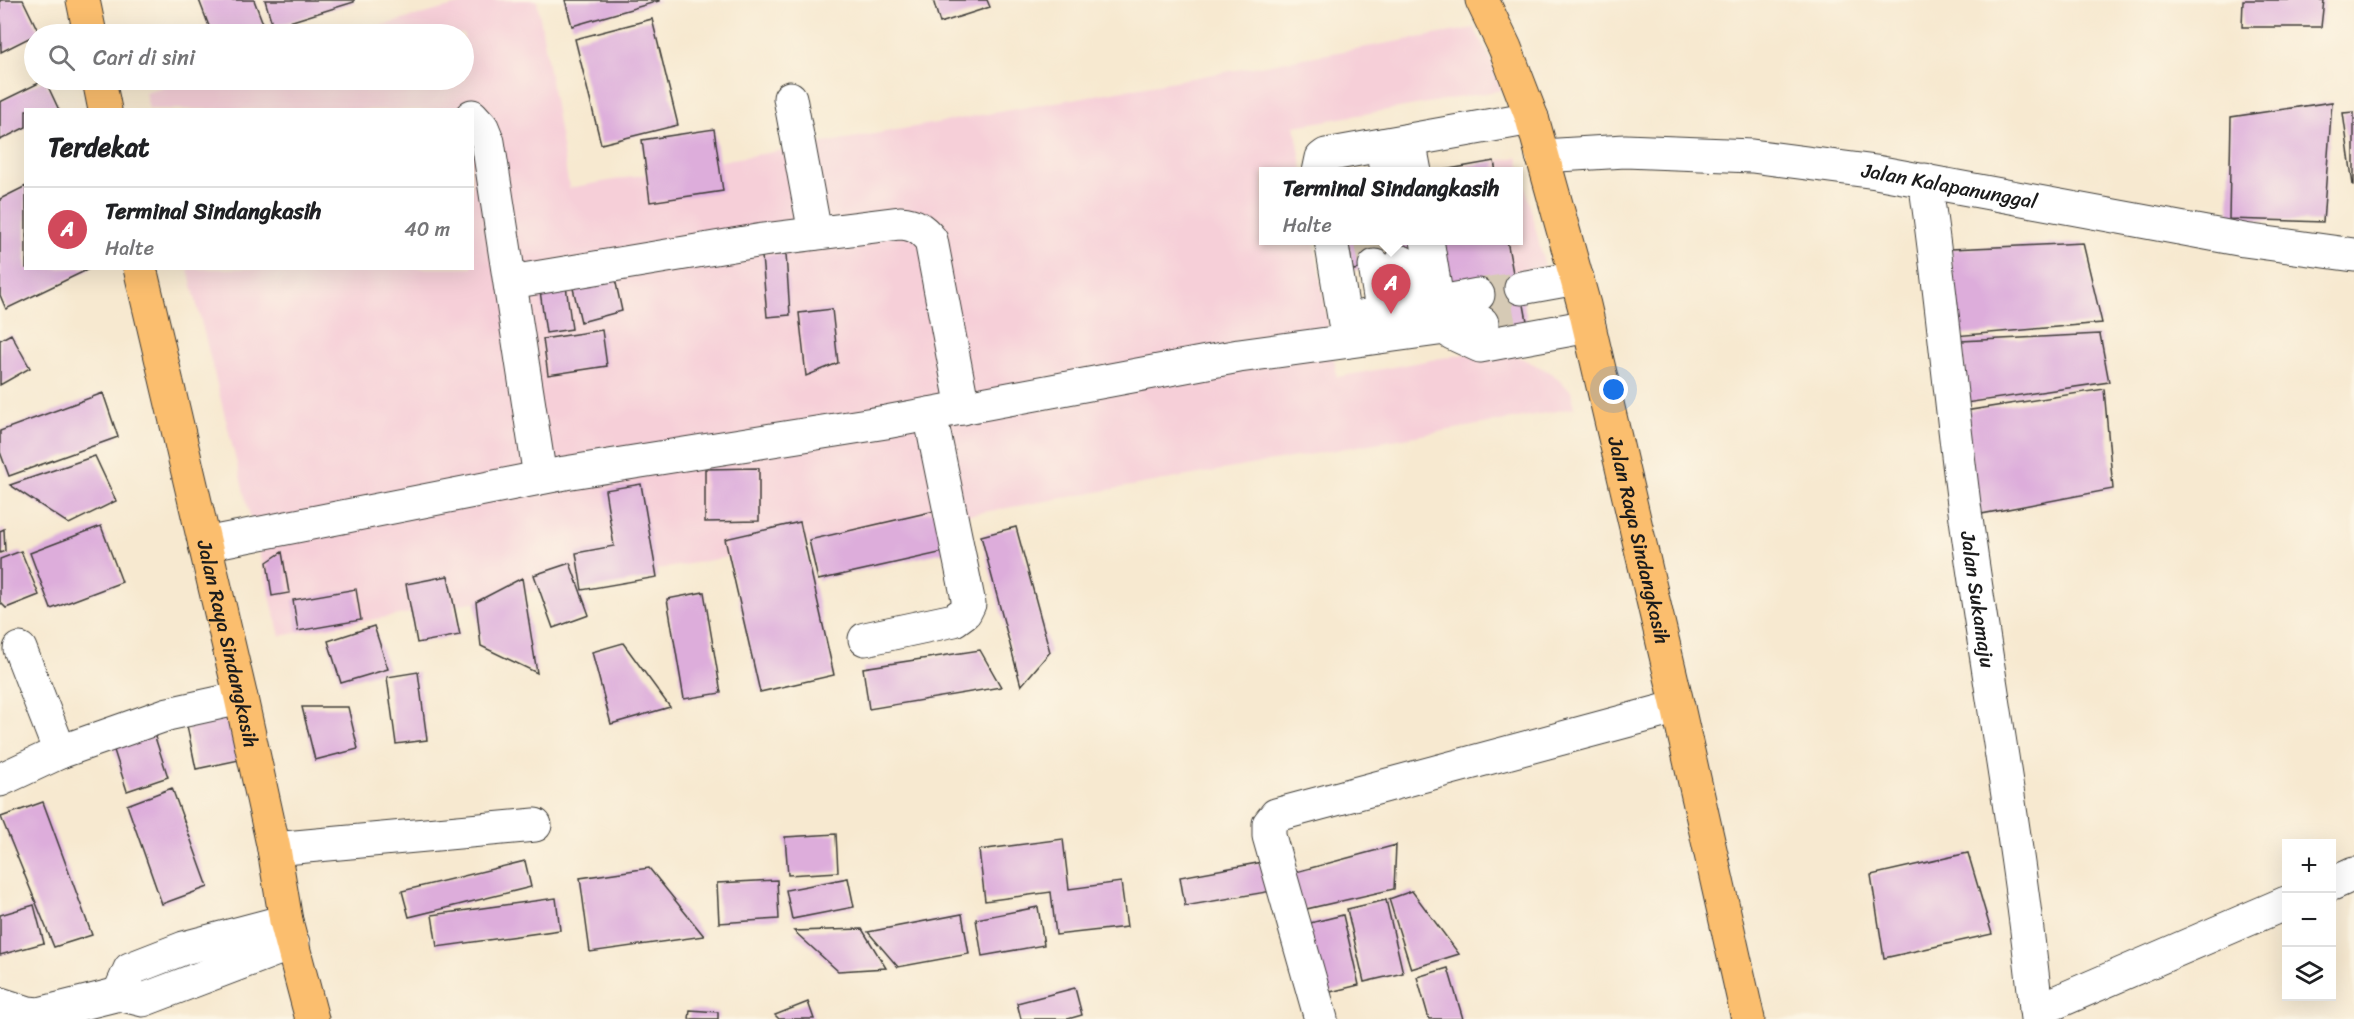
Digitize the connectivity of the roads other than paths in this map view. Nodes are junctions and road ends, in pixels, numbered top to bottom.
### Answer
1 (83, 0) edge
2 (1482, 0) edge
3 (88, 24) edge
4 (101, 90) edge
5 (790, 98) dead end
6 (105, 108) edge
7 (474, 118) edge
8 (1532, 118) junction
9 (1542, 156) junction
10 (1358, 159) edge
11 (1396, 167) edge
12 (1925, 180) junction
13 (815, 233) junction
14 (1334, 245) edge
15 (1345, 245) tunnel mouth
16 (1424, 245) edge
17 (2354, 255) edge
18 (1388, 264) tunnel mouth
19 (140, 270) edge
20 (511, 282) junction
21 (1524, 302) tunnel mouth
22 (1583, 303) junction
23 (1480, 309) tunnel mouth
24 (1388, 324) junction
25 (963, 408) junction
26 (930, 414) junction
27 (540, 477) junction
28 (205, 544) junction
29 (866, 639) dead end
30 (20, 650) dead end
31 (241, 698) junction
32 (1678, 707) junction
33 (60, 752) junction
34 (0, 780) edge
35 (535, 825) dead end
36 (274, 849) junction
37 (2354, 874) edge
38 (2336, 882) edge
39 (2282, 905) edge
40 (289, 932) junction
41 (0, 1004) edge
42 (2036, 1015) edge
43 (312, 1019) edge
44 (1321, 1019) edge
45 (1748, 1019) edge

1 - 3 main road
2 - 8 main road, Jalan Raya Sindangkasih
4 - 6 main road
5 - 13 street
7 - 20 street
8 - 9 main road, Jalan Raya Sindangkasih
8 - 10 street
9 - 12 street, Jalan Kalapanunggal
9 - 22 main road, Jalan Raya Sindangkasih
10 - 11 street
12 - 17 street, Jalan Kalapanunggal
12 - 42 street, Jalan Sukamaju
13 - 20 street
13 - 25 street
14 - 24 street
15 - 24 street
16 - 24 street
18 - 24 street
19 - 28 main road, Jalan Raya Sindangkasih
20 - 27 street
21 - 22 street
22 - 24 street
22 - 32 main road, Jalan Raya Sindangkasih
23 - 24 street
24 - 25 street
25 - 26 street
26 - 27 street
26 - 29 street
27 - 28 street
28 - 31 main road, Jalan Raya Sindangkasih
30 - 33 street
31 - 33 street
31 - 36 main road, Jalan Raya Sindangkasih
32 - 44 street
32 - 45 main road, Jalan Raya Sindangkasih
33 - 34 street
35 - 36 street
36 - 40 main road, Jalan Raya Sindangkasih
37 - 38 street
39 - 42 street
40 - 41 street
40 - 43 main road, Jalan Raya Sindangkasih

